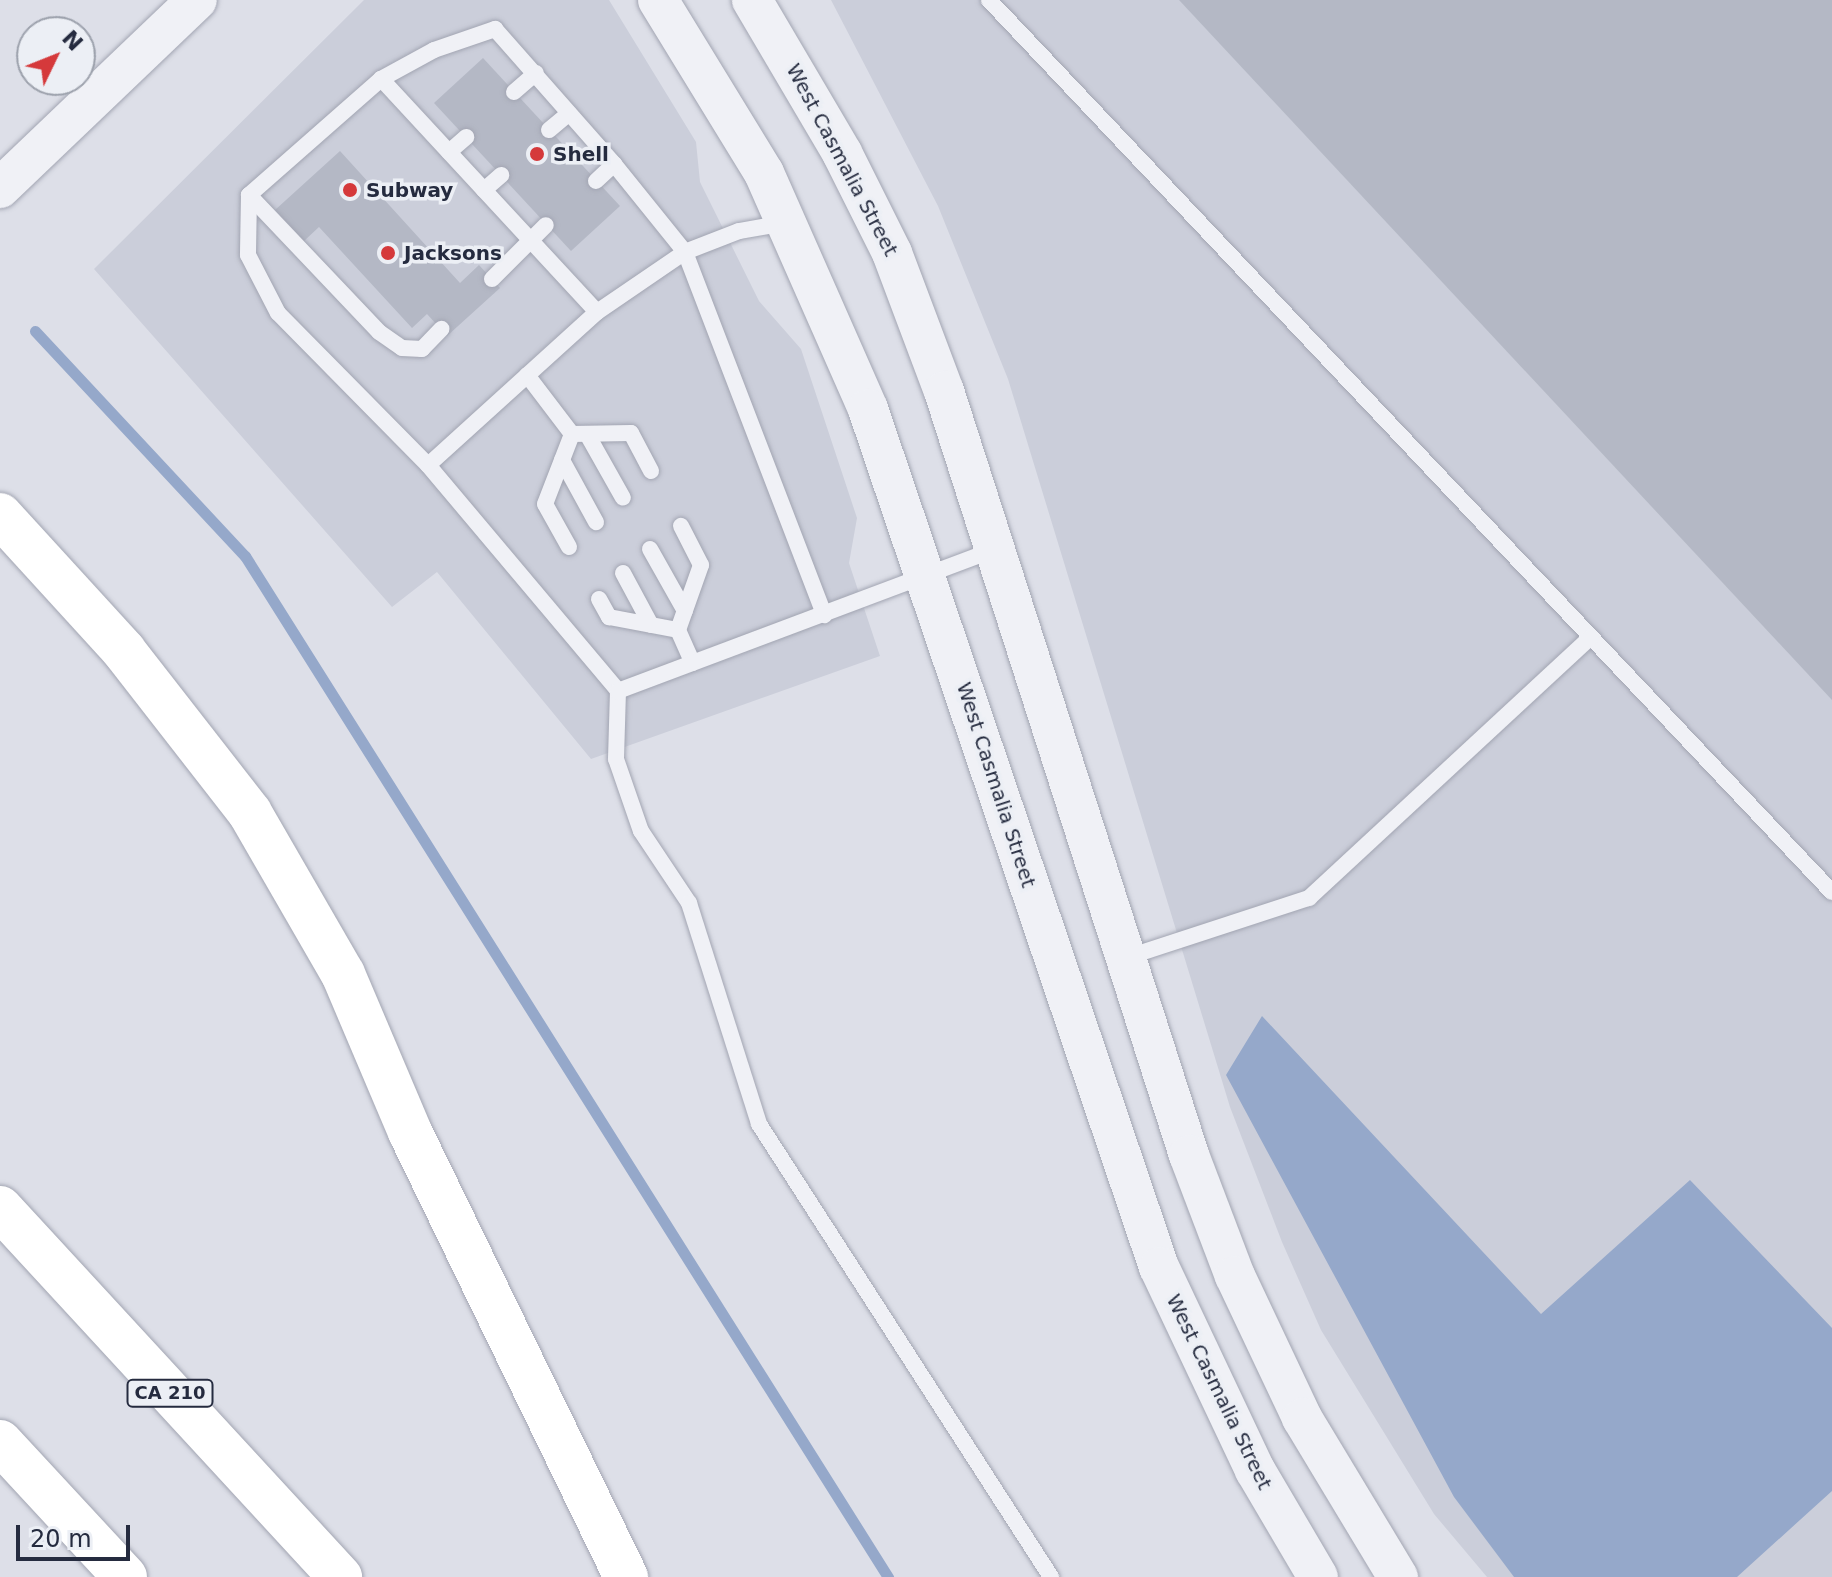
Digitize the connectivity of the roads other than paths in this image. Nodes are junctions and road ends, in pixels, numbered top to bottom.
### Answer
1 (197, 0) edge
2 (658, 0) edge
3 (752, 0) edge
4 (989, 0) edge
5 (536, 73) junction
6 (381, 79) junction
7 (514, 92) dead end
8 (569, 113) junction
9 (549, 130) dead end
10 (466, 137) dead end
11 (449, 152) junction
12 (614, 164) junction
13 (501, 175) dead end
14 (596, 181) dead end
15 (0, 188) edge
16 (484, 190) junction
17 (249, 195) junction
18 (787, 222) junction
19 (546, 225) dead end
20 (531, 242) junction
21 (685, 252) junction
22 (492, 279) dead end
23 (597, 312) junction
24 (441, 329) dead end
25 (527, 375) junction
26 (580, 434) junction
27 (562, 460) junction
28 (428, 465) junction
29 (651, 471) dead end
30 (623, 498) dead end
31 (0, 515) edge
32 (596, 522) dead end
33 (681, 526) dead end
34 (569, 547) dead end
35 (650, 549) dead end
36 (994, 550) junction
37 (623, 573) dead end
38 (926, 576) junction
39 (599, 599) dead end
40 (685, 611) junction
41 (824, 615) junction
42 (651, 625) junction
43 (678, 630) junction
44 (1591, 637) junction
45 (693, 663) junction
46 (618, 691) junction
47 (1832, 892) edge
48 (1125, 958) junction
49 (0, 1208) edge
50 (0, 1442) edge
51 (125, 1577) edge
52 (340, 1577) edge
53 (626, 1577) edge
54 (1051, 1577) edge
55 (1318, 1577) edge
56 (1398, 1577) edge

1 - 15 street
2 - 18 street, West Casmalia Street
3 - 36 street, West Casmalia Street
4 - 44 lane
5 - 6 lane
5 - 7 lane
5 - 8 lane
6 - 11 lane
6 - 17 lane
8 - 9 lane
8 - 12 lane
10 - 11 lane
11 - 16 lane
12 - 14 lane
12 - 21 lane
13 - 16 lane
16 - 20 lane
17 - 24 lane
17 - 28 lane
18 - 21 lane
18 - 38 street, West Casmalia Street
19 - 20 lane
20 - 22 lane
20 - 23 lane
21 - 23 lane
21 - 41 lane
23 - 25 lane
25 - 26 lane
25 - 28 lane
26 - 27 lane
26 - 29 lane
26 - 30 lane
27 - 32 lane
27 - 34 lane
28 - 46 lane
31 - 53 highway
33 - 40 lane
35 - 40 lane
36 - 38 lane
36 - 48 street, West Casmalia Street
37 - 42 lane
38 - 41 lane
38 - 55 street, West Casmalia Street
39 - 42 lane
40 - 43 lane
41 - 45 lane
42 - 43 lane
43 - 45 lane
44 - 47 lane
44 - 48 lane
45 - 46 lane
46 - 54 lane
48 - 56 street, West Casmalia Street
49 - 52 highway, CA 210
50 - 51 highway

